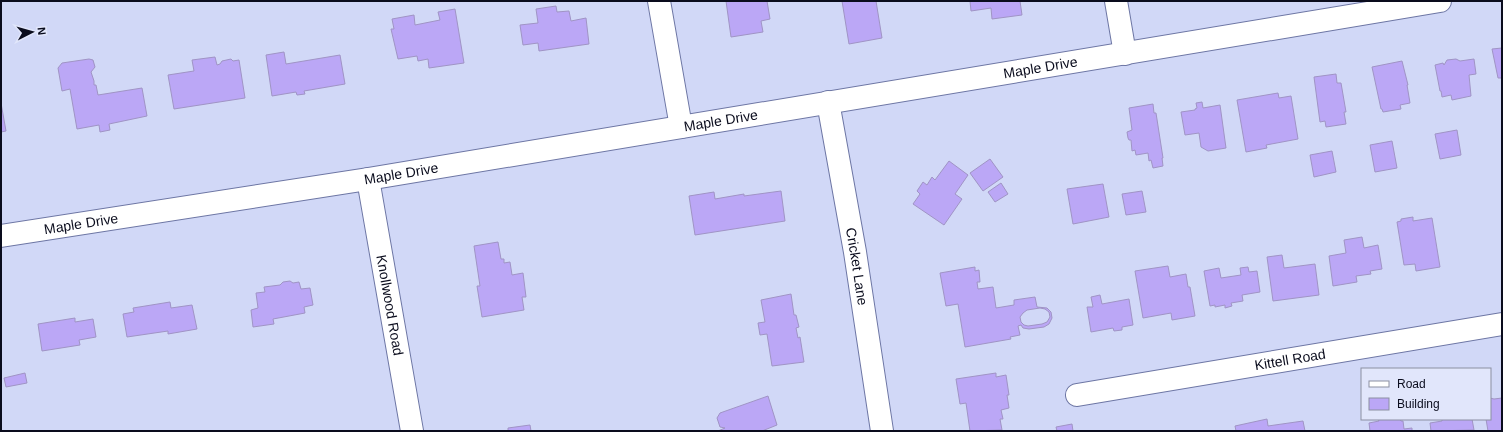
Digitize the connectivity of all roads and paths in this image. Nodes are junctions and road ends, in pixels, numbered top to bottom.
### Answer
1 (659, 1) edge
2 (1116, 1) edge
3 (1440, 1) edge
4 (1125, 54) junction
5 (828, 102) junction
6 (681, 127) junction
7 (368, 179) junction
8 (1, 236) edge
9 (1502, 324) edge
10 (1077, 395) dead end
11 (412, 431) edge
12 (882, 431) edge

1 - 6 street
2 - 4 street
3 - 4 street, Maple Drive
4 - 5 street, Maple Drive
5 - 6 street, Maple Drive
5 - 12 street, Cricket Lane
6 - 7 street, Maple Drive
7 - 8 street, Maple Drive
7 - 11 street, Knollwood Road
9 - 10 street, Kittell Road

